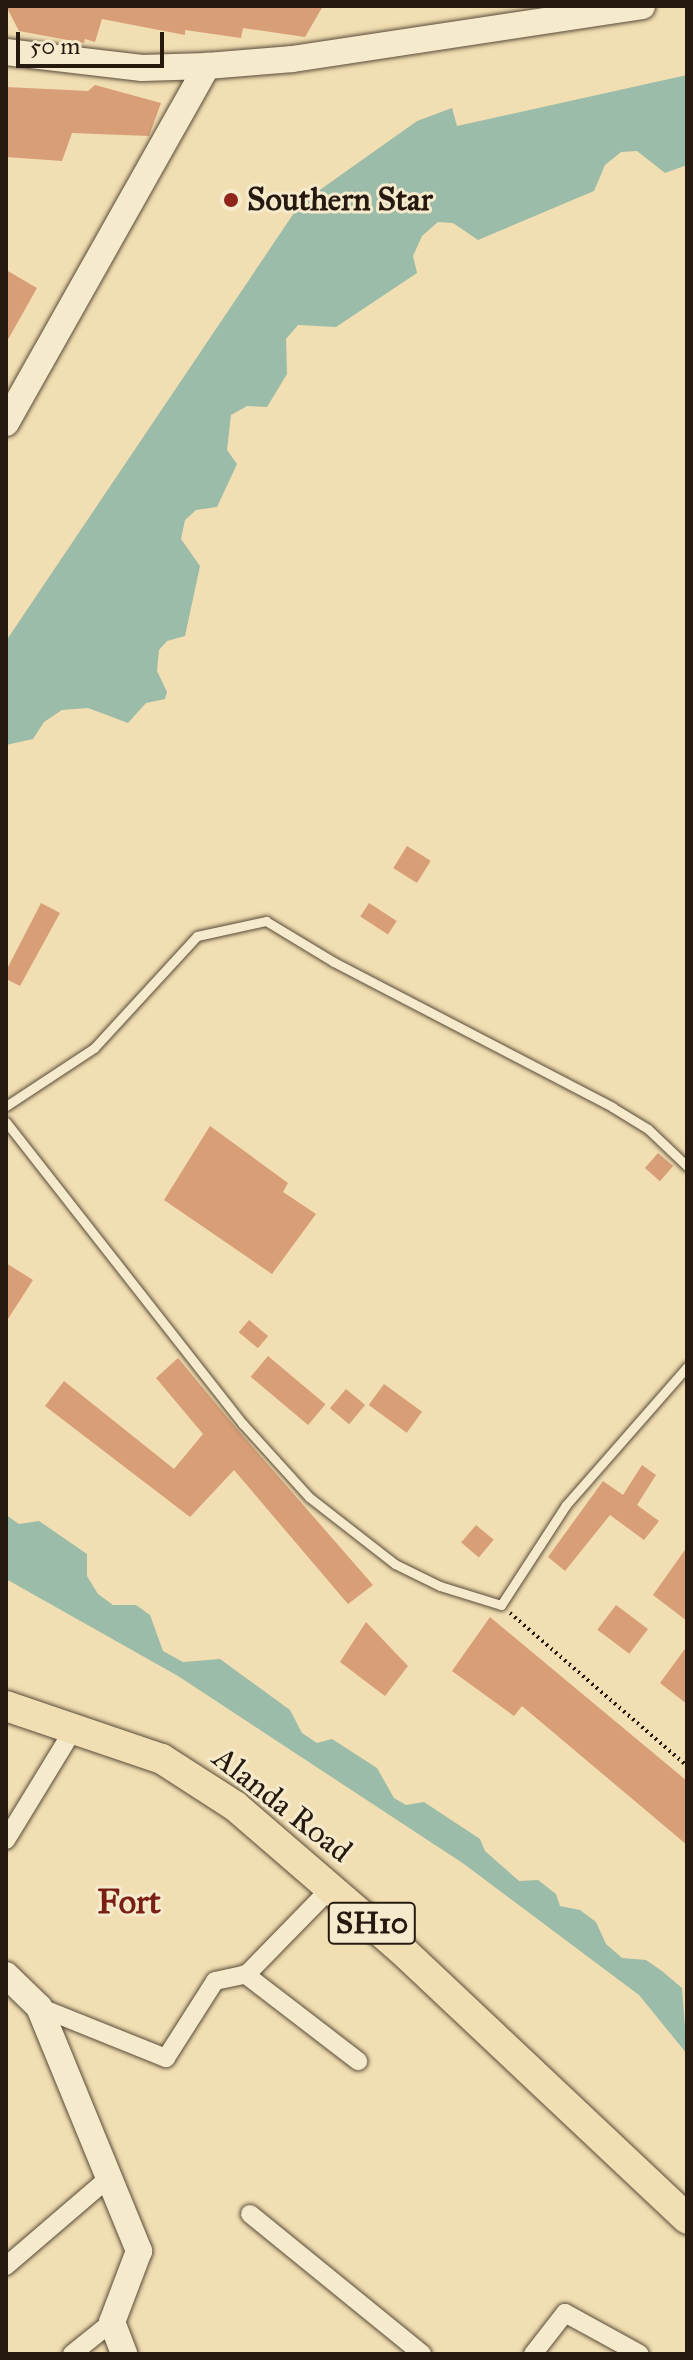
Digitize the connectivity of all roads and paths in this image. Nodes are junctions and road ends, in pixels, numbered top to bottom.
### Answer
1 (635, 6) edge
2 (6, 52) edge
3 (207, 66) junction
4 (6, 423) edge
5 (6, 1106) edge
6 (6, 1122) edge
7 (687, 1166) edge
8 (687, 1367) edge
9 (501, 1605) junction
10 (6, 1706) edge
11 (72, 1732) junction
12 (687, 1766) edge
13 (6, 1840) edge
14 (331, 1888) junction
15 (245, 1974) junction
16 (6, 1975) edge
17 (39, 2007) junction
18 (358, 2061) dead end
19 (111, 2176) junction
20 (250, 2214) dead end
21 (687, 2219) edge
22 (6, 2266) edge
23 (112, 2322) junction
24 (72, 2354) edge
25 (124, 2354) edge
26 (422, 2354) edge
27 (533, 2354) edge
28 (640, 2354) edge

1 - 3 street
2 - 3 street
3 - 4 street
5 - 7 lane
6 - 9 lane
8 - 9 lane
9 - 12 path
10 - 11 main road, Alanda Road / SH10
11 - 13 street
11 - 14 main road, Alanda Road / SH10
14 - 15 street
14 - 21 main road, Alanda Road / SH10
15 - 17 street
15 - 18 street
16 - 17 street
17 - 19 street
19 - 22 street
19 - 23 street
20 - 26 street
23 - 24 street
23 - 25 street
27 - 28 street

